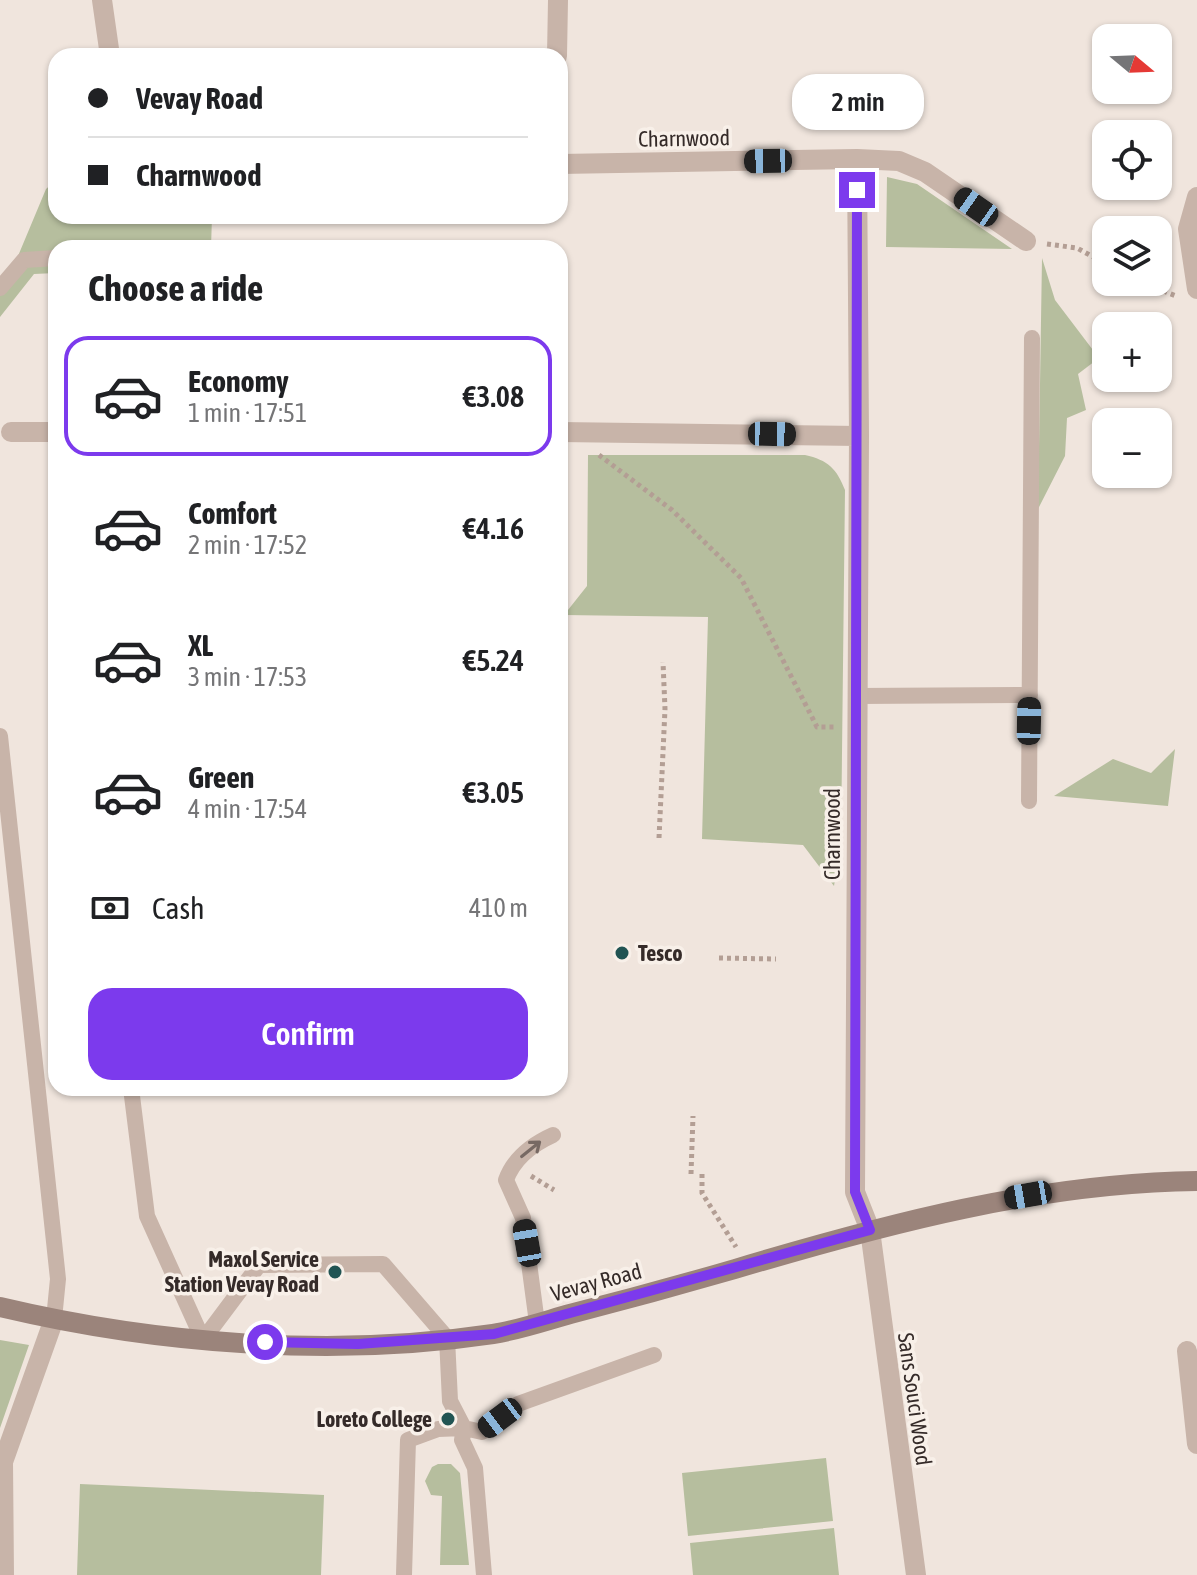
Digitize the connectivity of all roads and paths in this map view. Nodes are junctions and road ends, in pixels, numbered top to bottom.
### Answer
1 (102, 0) edge
2 (558, 0) edge
3 (109, 48) edge
4 (557, 48) edge
5 (857, 159) junction
6 (568, 164) edge
7 (1197, 197) edge
8 (1026, 241) joint
9 (1092, 256) edge
10 (48, 258) edge
11 (0, 288) edge
12 (1191, 293) edge
13 (1032, 338) dead end
14 (5, 431) edge
15 (48, 432) edge
16 (568, 432) edge
17 (599, 432) junction
18 (859, 436) junction
19 (663, 662) dead end
20 (1030, 695) junction
21 (857, 696) junction
22 (857, 727) junction
23 (0, 736) edge
24 (1029, 801) dead end
25 (659, 838) dead end
26 (719, 958) dead end
27 (776, 959) dead end
28 (132, 1096) edge
29 (693, 1116) dead end
30 (553, 1135) dead end
31 (691, 1174) dead end
32 (702, 1174) dead end
33 (1197, 1181) edge
34 (870, 1230) junction
35 (742, 1267) junction
36 (0, 1307) edge
37 (54, 1319) junction
38 (537, 1323) junction
39 (447, 1338) junction
40 (203, 1340) junction
41 (1187, 1351) dead end
42 (654, 1355) dead end
43 (464, 1428) junction
44 (1197, 1444) edge
45 (1, 1462) edge
46 (4, 1575) edge
47 (404, 1575) edge
48 (484, 1575) edge
49 (916, 1575) edge

1 - 3 street
2 - 4 street
5 - 6 street, Charnwood
5 - 8 street, Charnwood
5 - 18 street, Charnwood
7 - 12 street
8 - 9 path
10 - 11 lane
13 - 20 lane
14 - 15 street
16 - 17 street
17 - 18 street
17 - 22 path
18 - 21 street, Charnwood
19 - 25 path
20 - 21 lane
20 - 24 lane
21 - 22 street, Charnwood
22 - 34 street, Charnwood
23 - 37 lane
26 - 27 path
28 - 40 lane
29 - 31 path
38 -> 30 lane
32 - 35 path
33 - 34 main road, Vevay Road
34 - 35 main road, Vevay Road
34 - 49 street, Sans Souci Wood
35 - 38 main road, Vevay Road
36 - 37 main road, Vevay Road
37 - 40 main road, Vevay Road
37 - 45 street
38 - 39 main road, Vevay Road
39 - 40 main road, Vevay Road
39 - 40 lane
39 - 43 lane
41 - 44 street
42 - 43 lane
43 - 47 lane
43 - 48 lane
45 - 46 street

